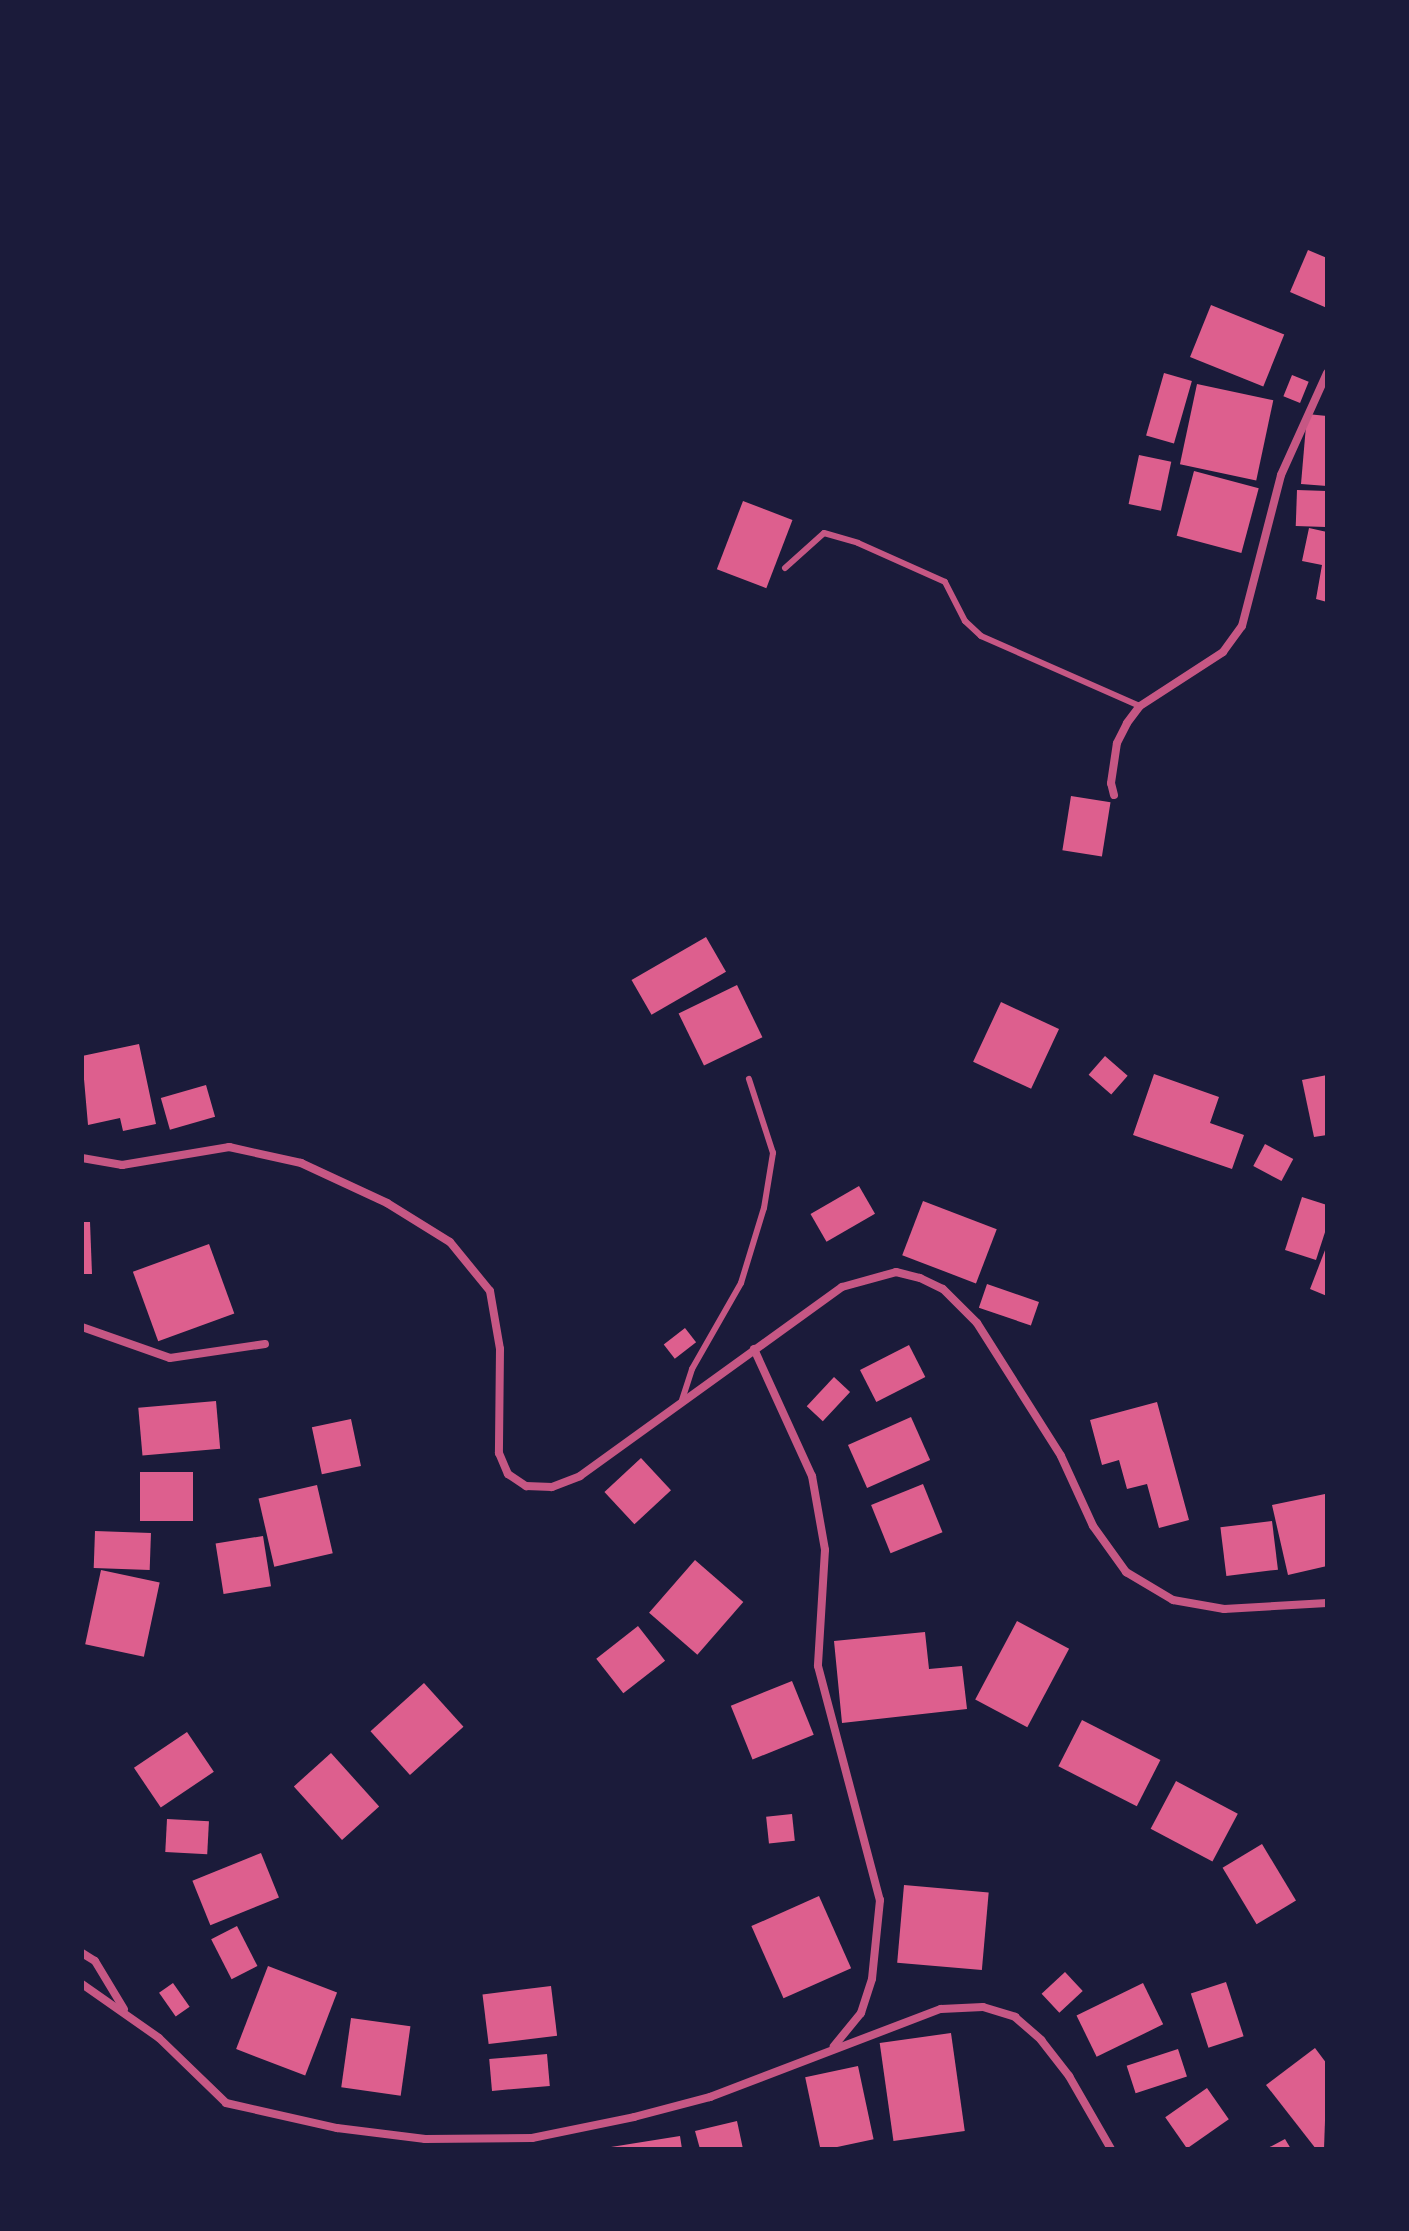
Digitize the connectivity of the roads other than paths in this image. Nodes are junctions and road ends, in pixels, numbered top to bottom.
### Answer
1 (1327, 373) edge
2 (785, 568) dead end
3 (1140, 706) junction
4 (1114, 795) dead end
5 (749, 1079) dead end
6 (82, 1158) edge
7 (82, 1327) edge
8 (265, 1344) dead end
9 (754, 1349) junction
10 (682, 1400) junction
11 (1327, 1603) edge
12 (82, 1953) edge
13 (82, 1984) edge
14 (126, 2011) junction
15 (833, 2047) junction
16 (1111, 2149) edge

1 - 3 street
2 - 3 lane
3 - 4 street
5 - 10 lane
6 - 10 street
7 - 8 street
9 - 10 street
9 - 11 street
9 - 15 street
12 - 14 street
13 - 14 street
14 - 15 street
15 - 16 street

